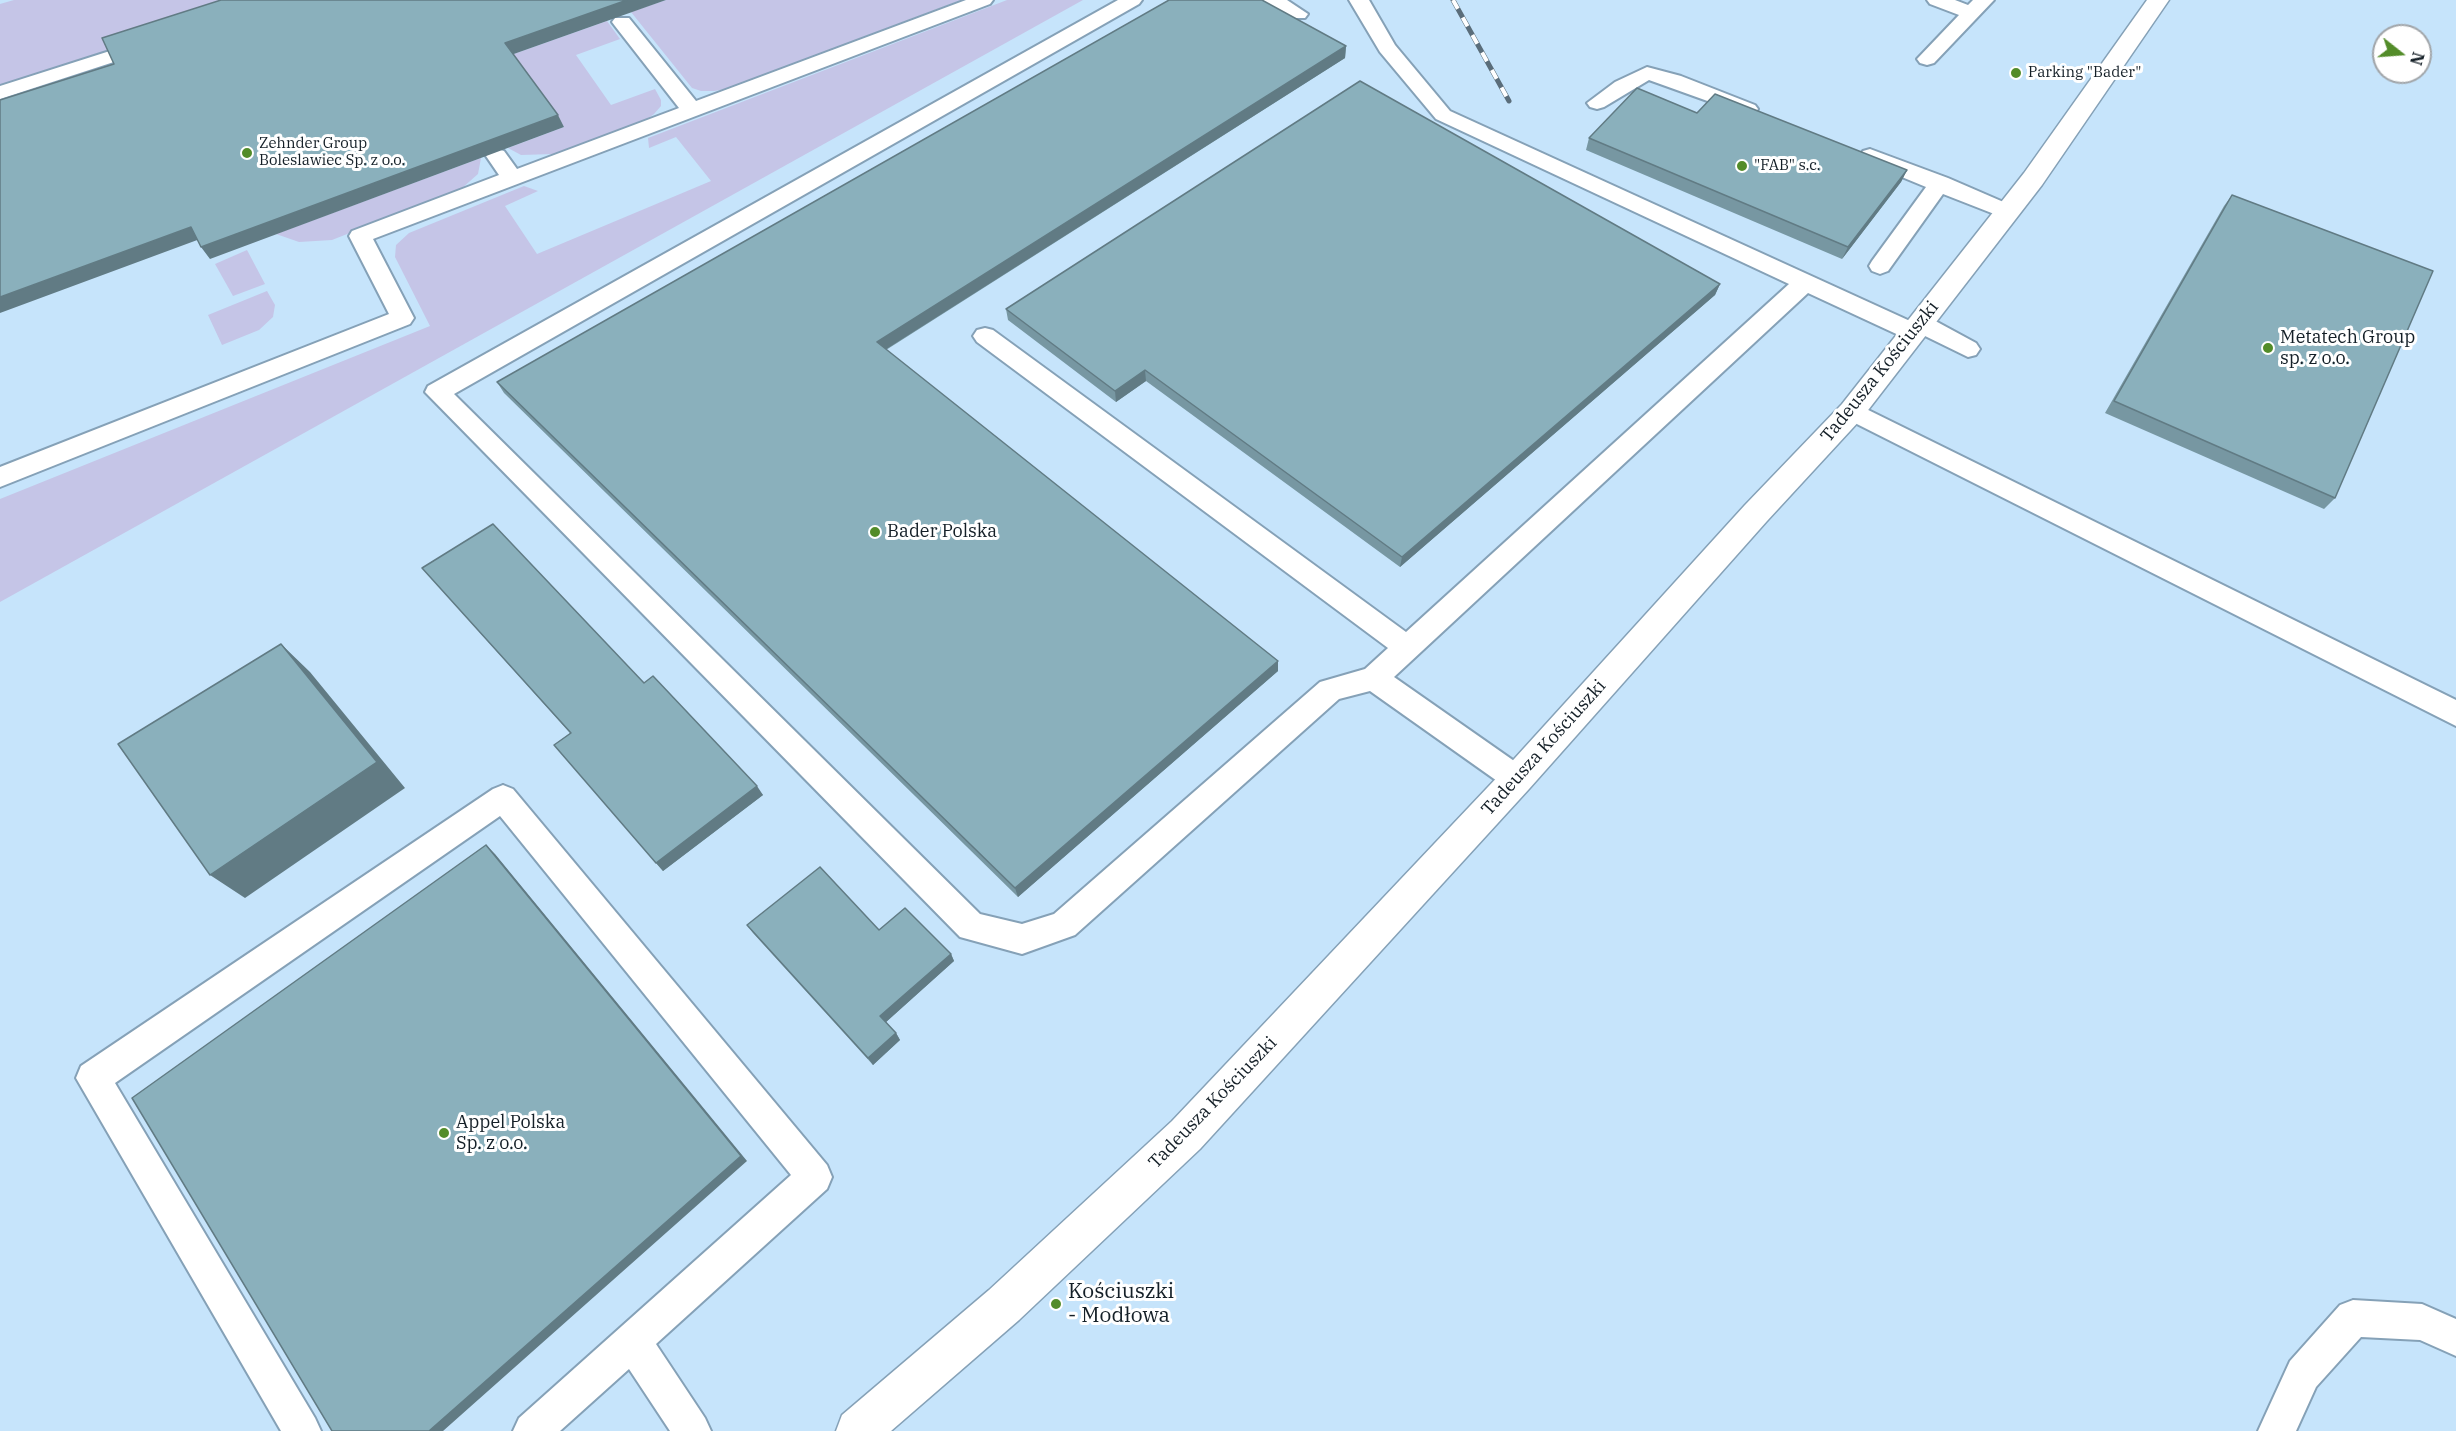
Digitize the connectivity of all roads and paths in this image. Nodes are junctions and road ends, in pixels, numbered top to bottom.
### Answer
1 (983, 0) edge
2 (1132, 0) edge
3 (1273, 0) edge
4 (1359, 0) edge
5 (1937, 0) edge
6 (2158, 0) edge
7 (1978, 6) edge
8 (1298, 14) dead end
9 (622, 22) dead end
10 (113, 56) edge
11 (1927, 59) dead end
12 (0, 93) edge
13 (1598, 103) dead end
14 (692, 110) junction
15 (1763, 114) edge
16 (1851, 148) edge
17 (497, 156) dead end
18 (512, 178) junction
19 (1940, 183) junction
20 (2007, 212) junction
21 (1880, 266) dead end
22 (1804, 282) junction
23 (1916, 327) junction
24 (986, 336) dead end
25 (1968, 349) dead end
26 (1852, 411) junction
27 (0, 477) edge
28 (1408, 648) junction
29 (1374, 678) junction
30 (2456, 714) edge
31 (1517, 779) junction
32 (2456, 1338) edge
33 (632, 1341) junction
34 (877, 1425) edge
35 (302, 1431) edge
36 (532, 1431) edge
37 (692, 1431) edge
38 (2277, 1431) edge

1 - 14 lane
2 - 29 lane
3 - 8 lane
4 - 22 lane
5 - 7 lane
6 - 20 street, Tadeusza Kościuszki
7 - 11 lane
9 - 14 lane
10 - 12 lane
13 - 15 lane
14 - 18 lane
16 - 19 lane
17 - 18 lane
18 - 27 lane
19 - 20 lane
19 - 21 lane
20 - 23 street, Tadeusza Kościuszki
22 - 23 lane
22 - 28 lane
23 - 25 lane
23 - 26 street, Tadeusza Kościuszki
24 - 28 lane
26 - 30 lane
26 - 31 street, Tadeusza Kościuszki
28 - 29 lane
29 - 31 lane
31 - 34 street, Tadeusza Kościuszki
32 - 38 lane
33 - 35 lane
33 - 36 lane
33 - 37 lane

